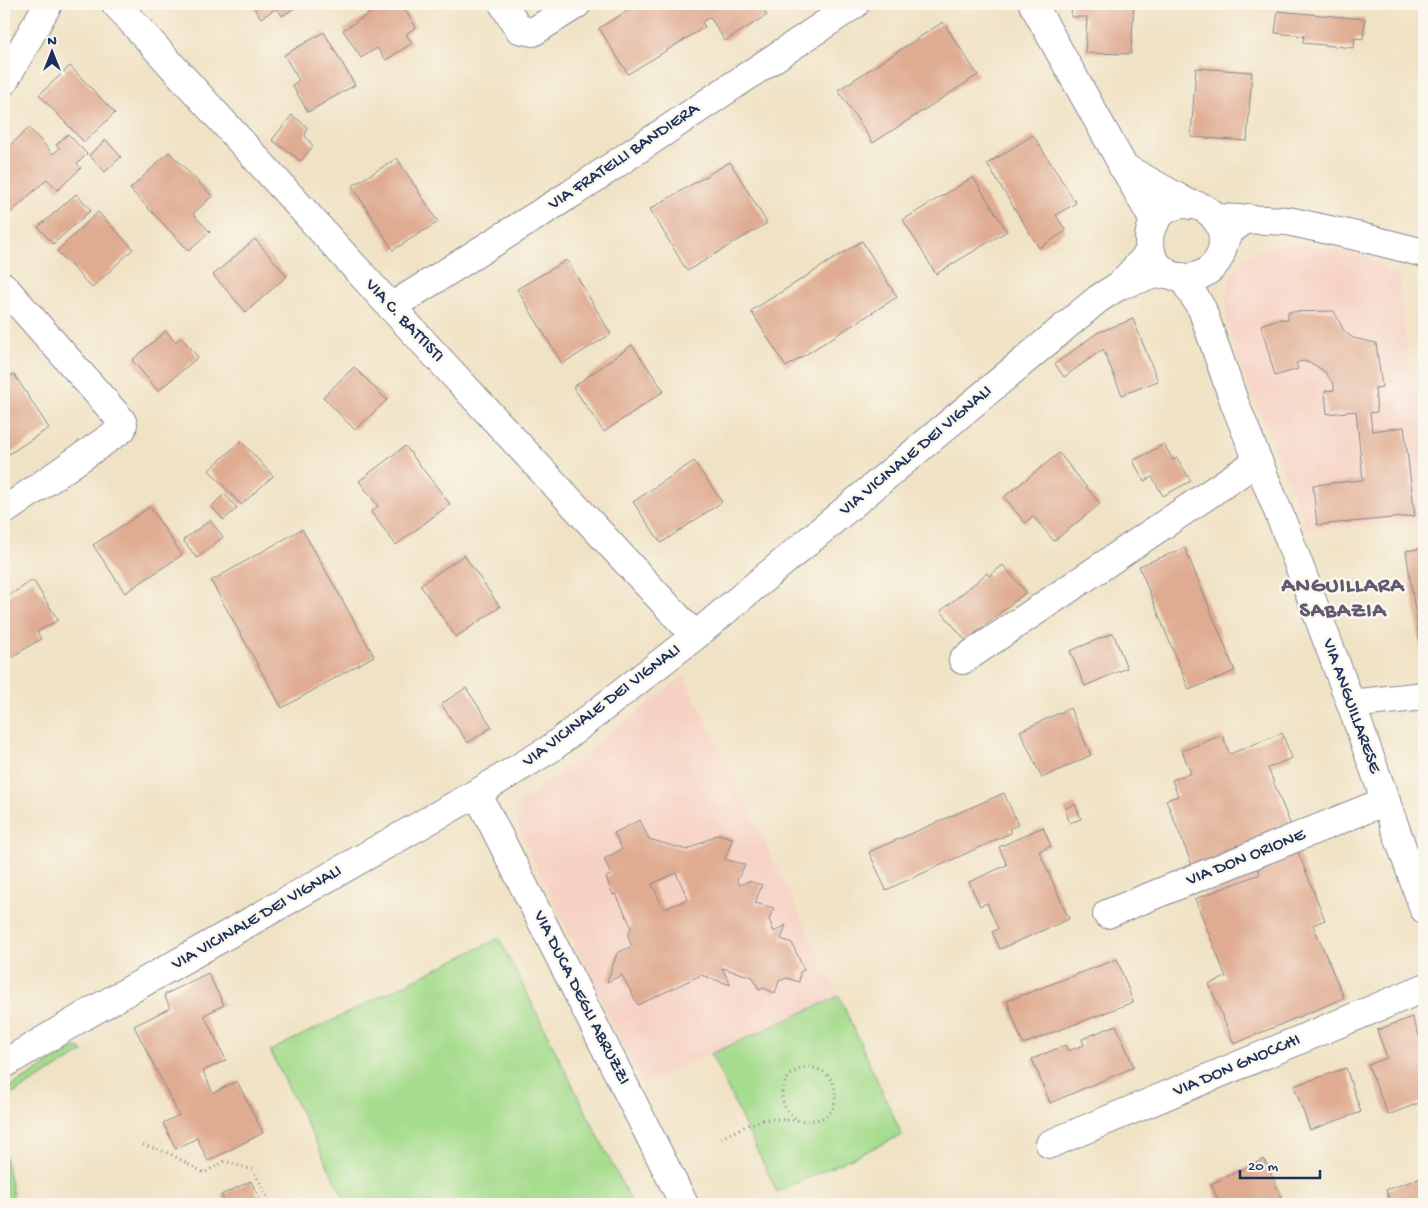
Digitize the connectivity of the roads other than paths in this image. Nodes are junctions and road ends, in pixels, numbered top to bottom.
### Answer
1 (48, 4) edge
2 (116, 4) edge
3 (503, 4) edge
4 (577, 4) edge
5 (855, 4) edge
6 (1033, 4) edge
7 (4, 81) edge
8 (1122, 166) junction
9 (1191, 205) junction
10 (1215, 218) junction
11 (1247, 218) junction
12 (1155, 223) junction
13 (1223, 245) junction
14 (1151, 251) junction
15 (1424, 253) edge
16 (1209, 270) junction
17 (1175, 275) junction
18 (1120, 285) junction
19 (4, 287) edge
20 (391, 307) junction
21 (1202, 309) junction
22 (1258, 461) junction
23 (4, 511) edge
24 (695, 636) junction
25 (963, 660) dead end
26 (1424, 696) edge
27 (1351, 704) junction
28 (477, 793) junction
29 (1386, 801) junction
30 (1424, 908) edge
31 (1107, 914) dead end
32 (1424, 988) edge
33 (4, 1064) edge
34 (1050, 1144) dead end
35 (684, 1204) edge

1 - 7 street
2 - 20 street, VIA C. BATTISTI
3 - 4 street
5 - 20 street, VIA FRATELLI BANDIERA
6 - 8 street
8 - 9 street
8 - 12 street
9 - 10 street
9 - 12 street
10 - 11 street
10 - 13 street
11 - 13 street, VIA ANGUILLARESE
11 - 15 street
12 - 14 street
13 - 16 street, VIA ANGUILLARESE
14 - 17 street, VIA ANGUILLARESE
14 - 18 street, VIA VICINALE DEI VIGNALI
16 - 17 street
16 - 21 street, VIA ANGUILLARESE
17 - 18 street, VIA VICINALE DEI VIGNALI
17 - 21 street, VIA ANGUILLARESE
18 - 24 street, VIA VICINALE DEI VIGNALI
19 - 23 street
20 - 24 street, VIA C. BATTISTI
21 - 22 street, VIA ANGUILLARESE
22 - 25 street
22 - 27 street, VIA ANGUILLARESE
24 - 28 street, VIA VICINALE DEI VIGNALI
26 - 27 street
27 - 29 street, VIA ANGUILLARESE
28 - 33 street, VIA VICINALE DEI VIGNALI
28 - 35 street, VIA DUCA DEGLI ABRUZZI
29 - 30 street, VIA ANGUILLARESE
29 - 31 street, VIA DON ORIONE
32 - 34 street, VIA DON GNOCCHI

